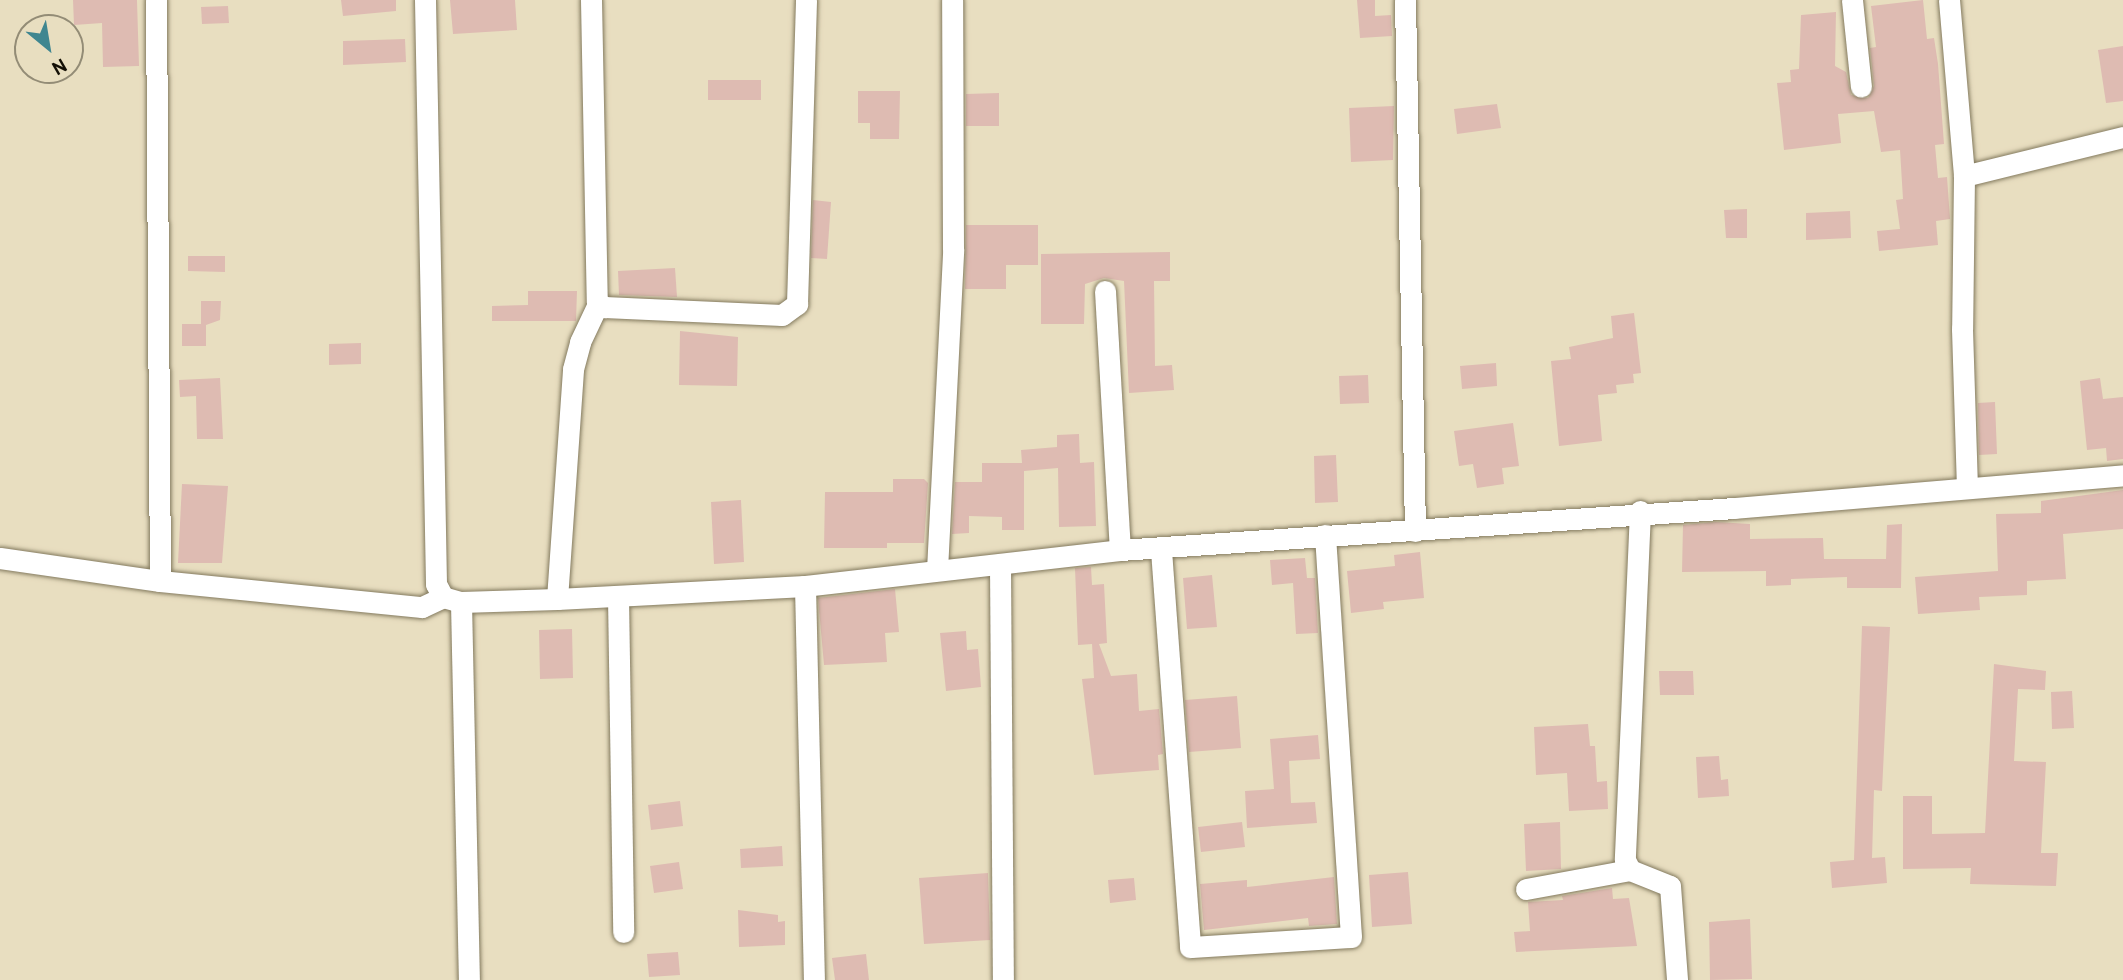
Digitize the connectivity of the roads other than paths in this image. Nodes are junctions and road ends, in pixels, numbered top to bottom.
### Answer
1 (156, 0) edge
2 (425, 0) edge
3 (591, 0) edge
4 (806, 0) edge
5 (952, 0) edge
6 (1405, 0) edge
7 (1853, 0) edge
8 (1949, 0) edge
9 (1861, 87) dead end
10 (2123, 137) edge
11 (1964, 176) junction
12 (1105, 291) dead end
13 (598, 304) junction
14 (2123, 475) edge
15 (1968, 485) junction
16 (1640, 511) junction
17 (1415, 531) junction
18 (1325, 535) junction
19 (1119, 550) junction
20 (1161, 550) junction
21 (0, 558) edge
22 (1000, 565) junction
23 (937, 570) junction
24 (160, 581) junction
25 (804, 586) junction
26 (618, 597) junction
27 (557, 599) junction
28 (452, 600) junction
29 (1630, 870) junction
30 (1526, 889) dead end
31 (623, 932) dead end
32 (469, 980) edge
33 (814, 980) edge
34 (1003, 980) edge
35 (1677, 980) edge

1 - 24 street
2 - 28 street
3 - 13 street
4 - 13 street
5 - 23 street
6 - 17 street
7 - 9 street
8 - 11 street
10 - 11 street
11 - 15 street
12 - 19 street
13 - 27 street
14 - 15 street
15 - 16 street
16 - 17 street
16 - 29 street
17 - 18 street
18 - 20 street
18 - 20 street
19 - 20 street
19 - 22 street
21 - 24 street
22 - 23 street
22 - 34 street
23 - 25 street
24 - 28 street
25 - 26 street
25 - 33 street
26 - 27 street
26 - 31 street
27 - 28 street
28 - 32 street
29 - 30 street
29 - 35 street

